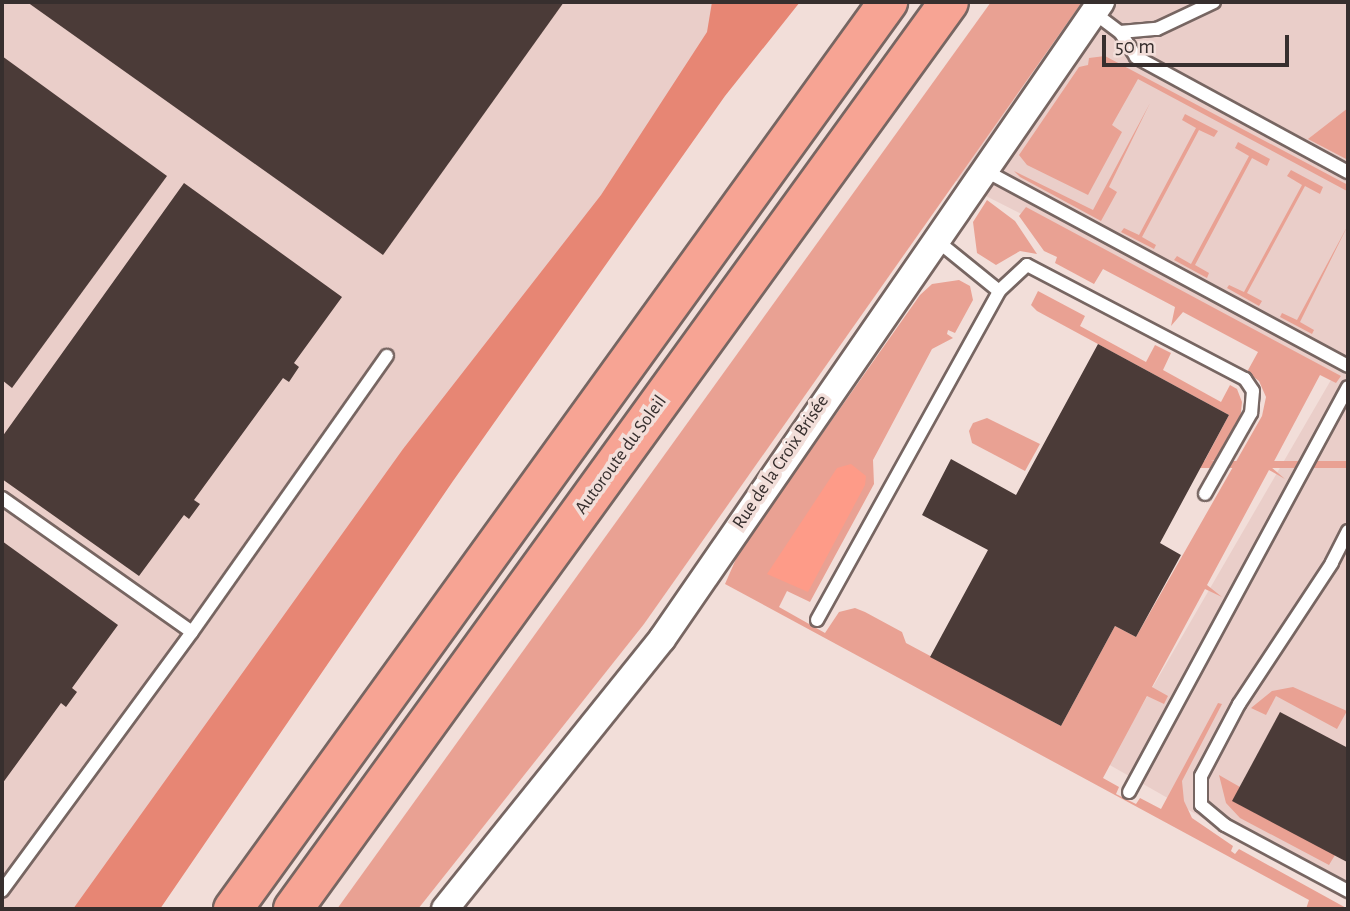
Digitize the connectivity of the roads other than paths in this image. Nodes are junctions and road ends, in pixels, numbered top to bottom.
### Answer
1 (888, 2) edge
2 (949, 2) edge
3 (1214, 2) edge
4 (1097, 7) edge
5 (1120, 32) junction
6 (984, 170) junction
7 (1348, 172) edge
8 (935, 239) junction
9 (999, 291) junction
10 (387, 356) dead end
11 (1348, 366) edge
12 (1348, 387) edge
13 (1205, 494) dead end
14 (2, 498) edge
15 (1348, 531) edge
16 (817, 620) dead end
17 (192, 632) junction
18 (1129, 792) dead end
19 (2, 891) edge
20 (1348, 891) edge
21 (233, 909) edge
22 (293, 909) edge
23 (445, 909) edge

1 - 21 highway
2 - 22 highway, Autoroute du Soleil
3 - 5 lane
4 - 5 lane
4 - 6 street, Rue de la Croix Brisée
5 - 7 lane
6 - 8 street, Rue de la Croix Brisée
6 - 11 lane
8 - 9 lane
8 - 23 street, Rue de la Croix Brisée
9 - 13 lane
9 - 16 lane
10 - 17 lane
12 - 18 lane
14 - 17 lane
15 - 20 lane
17 - 19 lane

